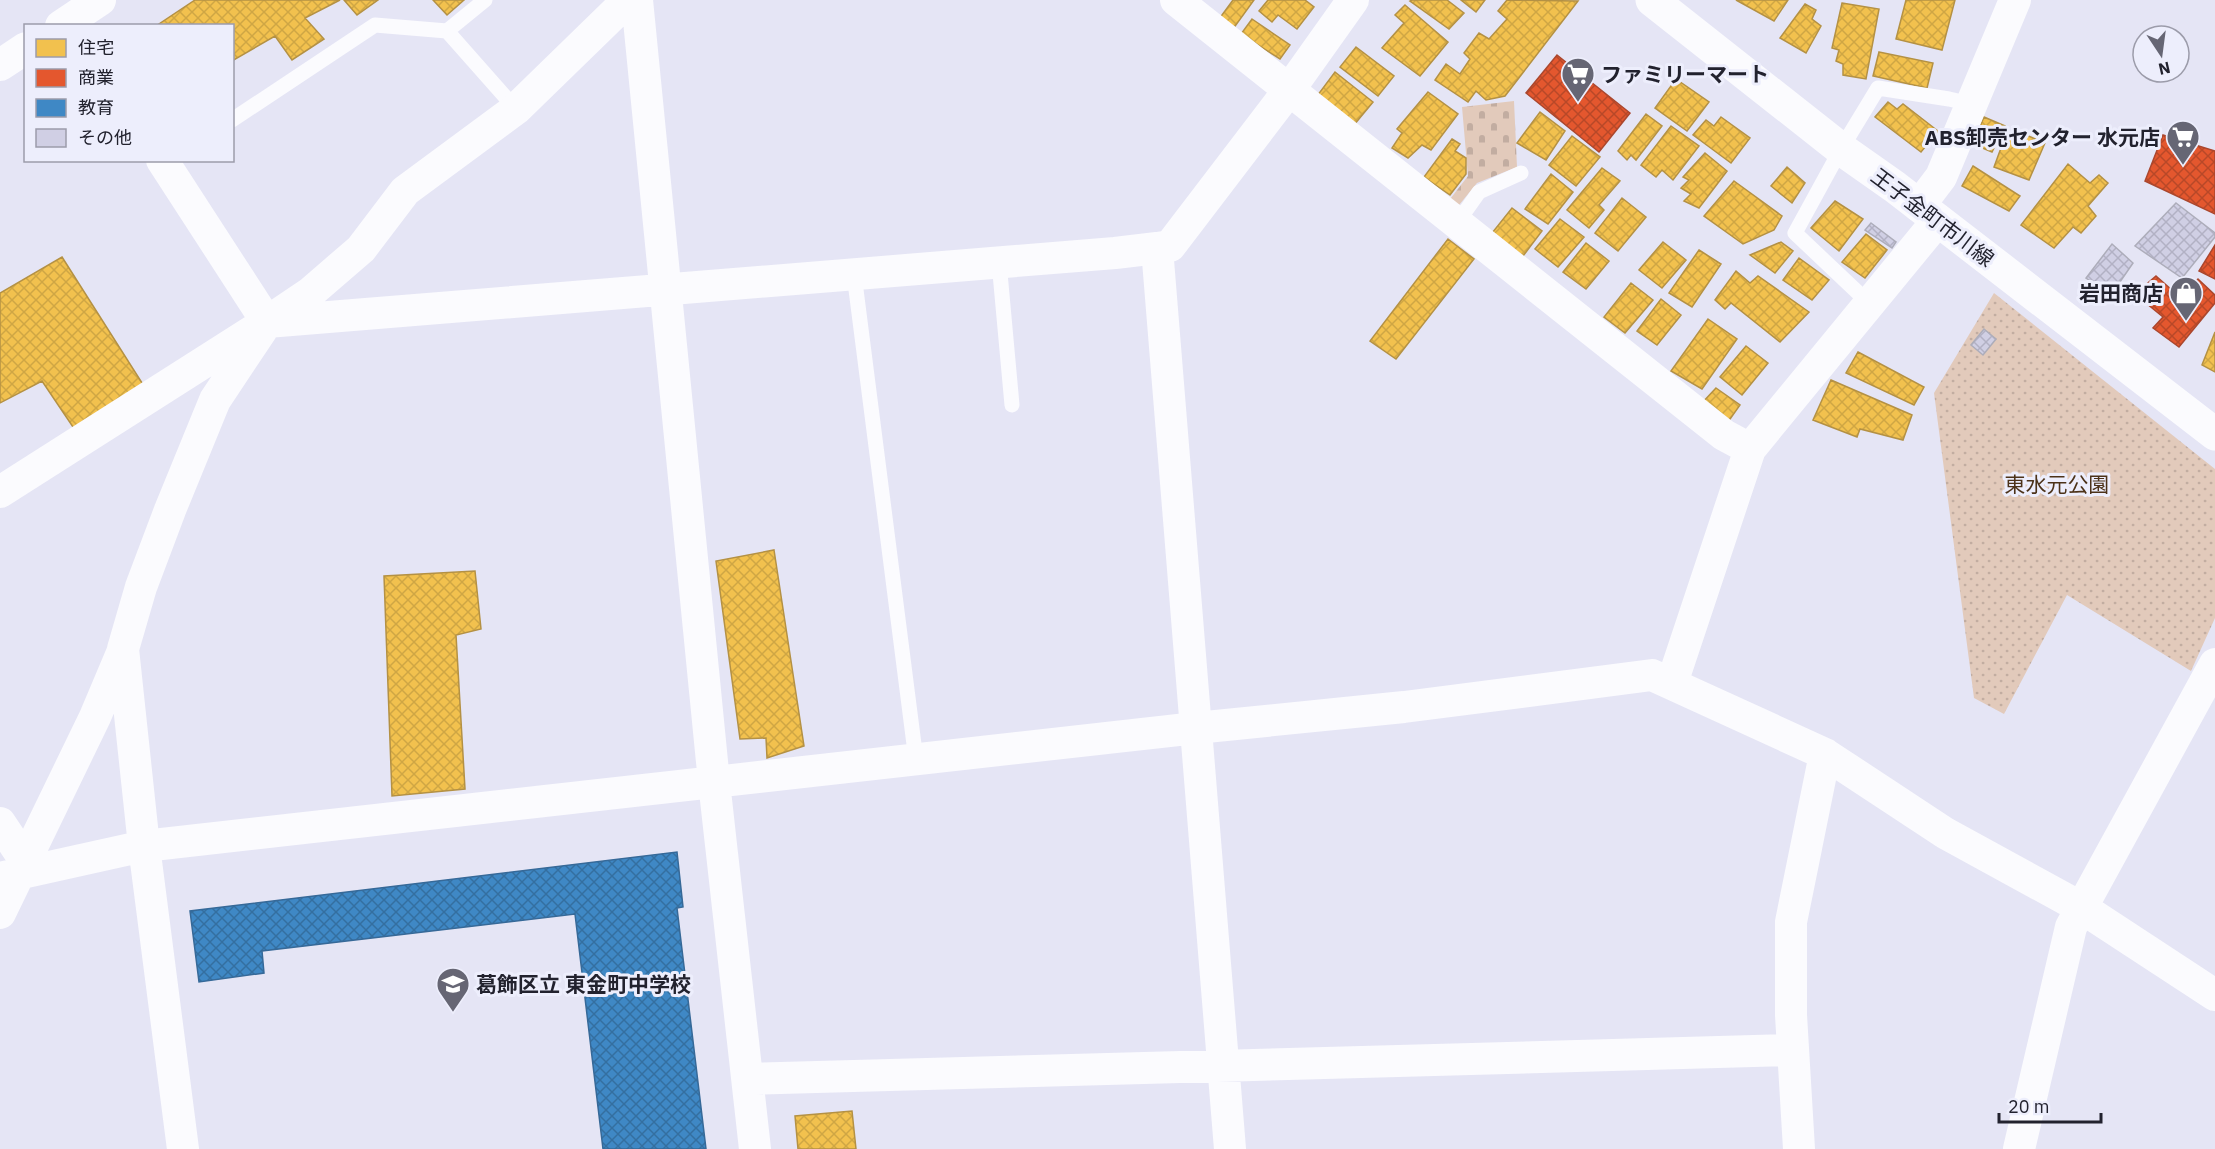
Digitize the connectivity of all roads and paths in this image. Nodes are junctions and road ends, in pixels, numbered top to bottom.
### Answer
1 (100, 0) edge
2 (485, 0) edge
3 (628, 0) edge
4 (637, 0) edge
5 (1176, 0) edge
6 (1353, 0) edge
7 (1652, 0) edge
8 (2015, 0) edge
9 (67, 17) edge
10 (447, 31) junction
11 (24, 49) edge
12 (0, 64) edge
13 (1288, 90) junction
14 (1971, 104) junction
15 (516, 109) junction
16 (234, 119) edge
17 (1840, 148) junction
18 (166, 162) edge
19 (1521, 173) dead end
20 (1929, 213) junction
21 (1457, 223) junction
22 (1157, 248) junction
23 (999, 262) junction
24 (854, 274) junction
25 (666, 288) junction
26 (1870, 304) junction
27 (267, 322) junction
28 (1012, 405) dead end
29 (2215, 434) edge
30 (1750, 449) junction
31 (0, 492) edge
32 (123, 649) junction
33 (2215, 664) edge
34 (1672, 683) junction
35 (1196, 728) junction
36 (1825, 754) junction
37 (916, 760) junction
38 (714, 782) junction
39 (0, 823) edge
40 (144, 846) junction
41 (15, 871) edge
42 (2082, 908) junction
43 (0, 913) edge
44 (2215, 995) edge
45 (1793, 1050) junction
46 (1223, 1065) junction
47 (748, 1079) junction
48 (183, 1149) edge
49 (755, 1149) edge
50 (1230, 1149) edge
51 (1799, 1149) edge
52 (2019, 1149) edge

1 - 9 street
2 - 10 lane
3 - 15 street
4 - 25 street
5 - 13 street
6 - 13 street
7 - 17 main road, 王子金町市川線
8 - 14 street
10 - 15 lane
10 - 16 lane
11 - 12 street
13 - 21 street
13 - 22 street
14 - 17 lane
14 - 20 street
15 - 27 street
17 - 20 main road, 王子金町市川線
17 - 26 lane
18 - 27 street
19 - 21 lane
20 - 26 street
20 - 29 main road, 王子金町市川線
21 - 30 street
22 - 23 street
22 - 35 street
23 - 24 street
23 - 28 lane
24 - 25 street
24 - 37 lane
25 - 27 street
25 - 38 street
26 - 30 street
27 - 31 street
27 - 32 street
30 - 34 street
32 - 40 street
32 - 41 street
33 - 42 street
34 - 35 street
34 - 36 street
35 - 37 street
35 - 46 street
36 - 42 street
36 - 45 street
37 - 38 street
38 - 40 street
38 - 47 street
39 - 41 street
40 - 41 street
40 - 48 street
41 - 43 street
42 - 44 street
42 - 52 street
45 - 46 street
45 - 51 street
46 - 47 street
46 - 50 street
47 - 49 street

